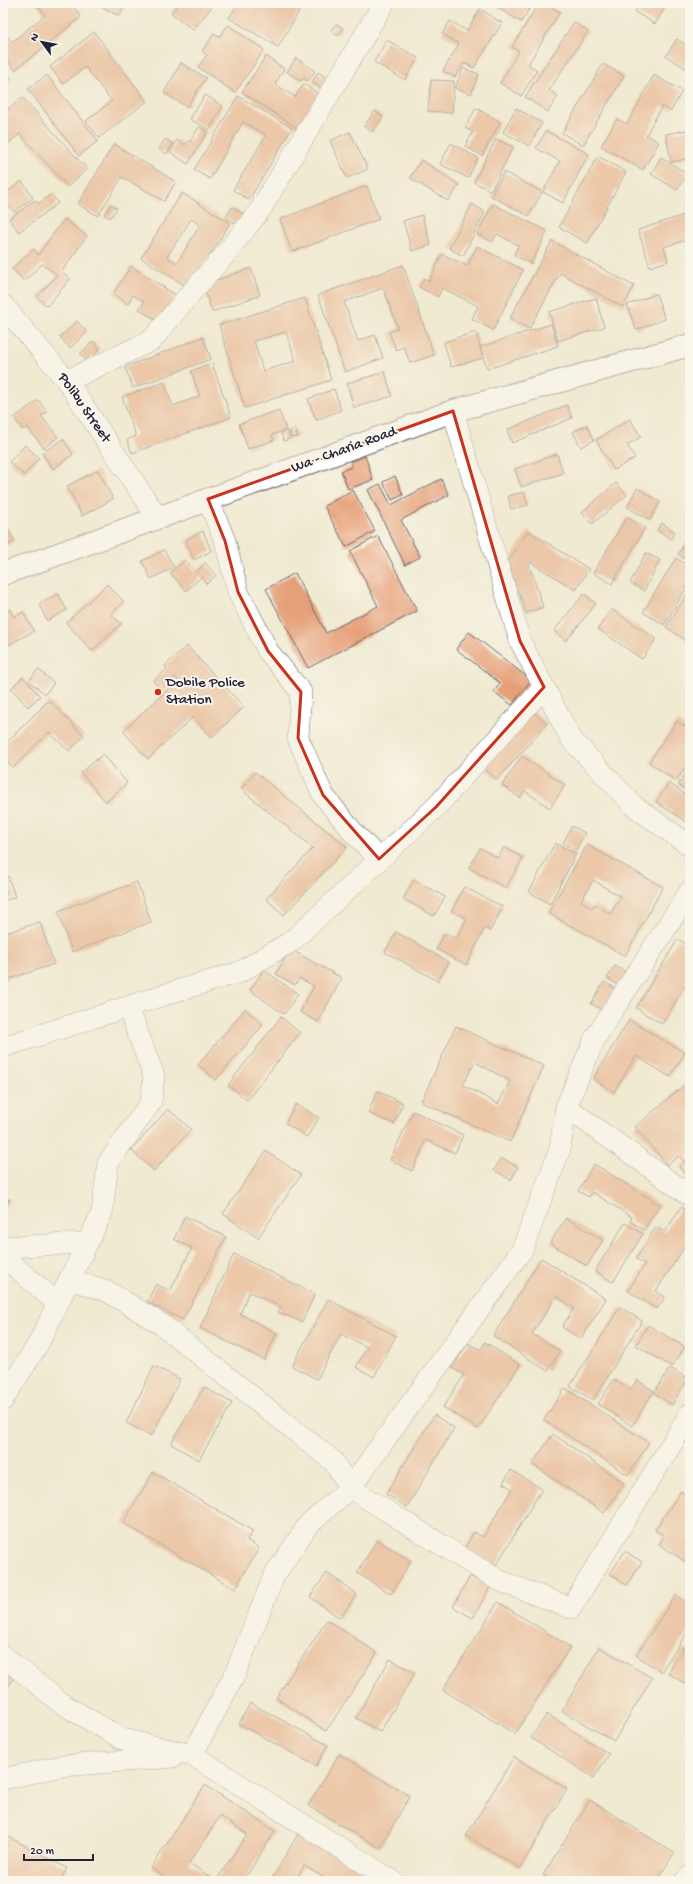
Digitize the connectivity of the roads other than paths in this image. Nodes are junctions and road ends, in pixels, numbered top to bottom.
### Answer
1 (384, 3) edge
2 (3, 305) edge
3 (690, 345) edge
4 (67, 381) junction
5 (453, 411) junction
6 (208, 499) junction
7 (157, 517) junction
8 (3, 574) edge
9 (544, 687) junction
10 (690, 846) edge
11 (379, 859) junction
12 (690, 891) edge
13 (128, 1007) junction
14 (3, 1047) edge
15 (566, 1107) junction
16 (690, 1196) edge
17 (86, 1243) junction
18 (3, 1247) edge
19 (3, 1256) edge
20 (69, 1279) junction
21 (57, 1303) junction
22 (3, 1400) edge
23 (690, 1414) edge
24 (350, 1488) junction
25 (3, 1656) edge
26 (192, 1755) junction
27 (3, 1779) edge
28 (690, 1876) edge
29 (393, 1881) edge
30 (685, 1881) edge

1 - 4 street
2 - 4 street, Polibu Street
3 - 5 street, Wa - Charia Road
4 - 7 street, Polibu Street
5 - 6 street, Wa - Charia Road
5 - 9 street
6 - 7 street, Wa - Charia Road
6 - 11 street
7 - 8 street, Wa - Charia Road
9 - 10 street
9 - 11 street
11 - 13 street
12 - 15 street
13 - 14 street
13 - 17 street
15 - 16 street
15 - 24 street
17 - 18 street
17 - 20 street
19 - 21 street
20 - 21 street
20 - 24 street
21 - 22 street
23 - 24 street
24 - 26 street
25 - 26 street
26 - 27 street
26 - 29 street
28 - 30 street

